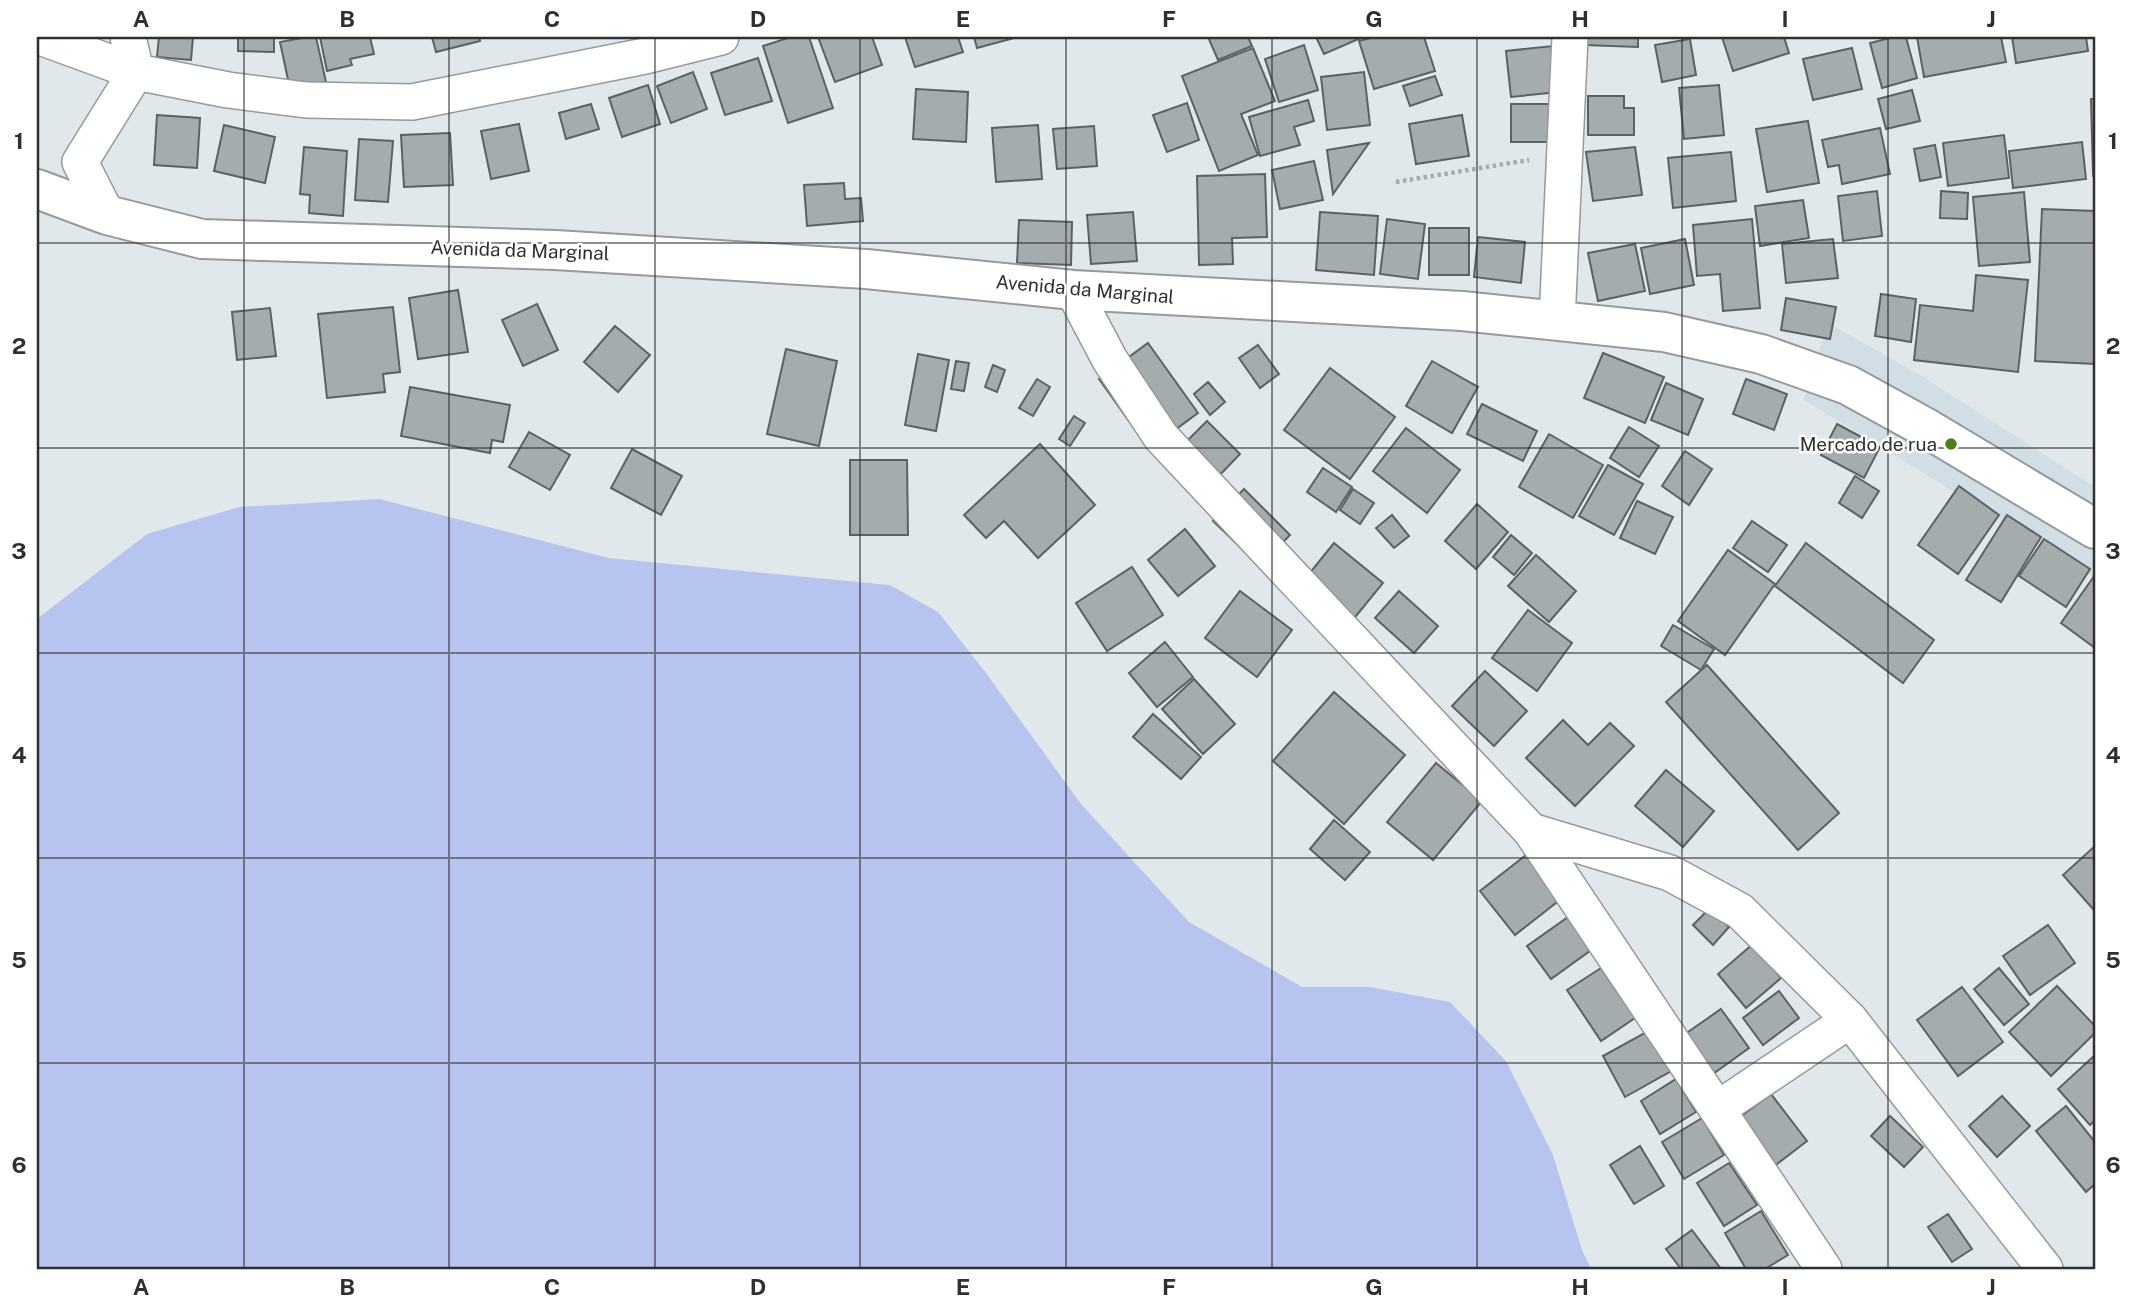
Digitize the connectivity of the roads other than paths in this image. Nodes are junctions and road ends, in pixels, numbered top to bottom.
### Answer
1 (40, 37) edge
2 (128, 37) edge
3 (721, 37) edge
4 (1570, 37) edge
5 (136, 72) junction
6 (37, 189) edge
7 (107, 215) junction
8 (1073, 290) junction
9 (1557, 321) junction
10 (2095, 529) edge
11 (1531, 831) junction
12 (1850, 1020) junction
13 (1719, 1108) junction
14 (1824, 1269) edge
15 (2045, 1269) edge

1 - 5 street
2 - 5 street
3 - 5 street
4 - 9 street
5 - 7 street
6 - 7 street, Avenida da Marginal
7 - 8 street, Avenida da Marginal
8 - 9 street, Avenida da Marginal
8 - 11 street
9 - 10 street, Avenida da Marginal
11 - 12 street
11 - 13 street
12 - 13 street
12 - 15 street
13 - 14 street

